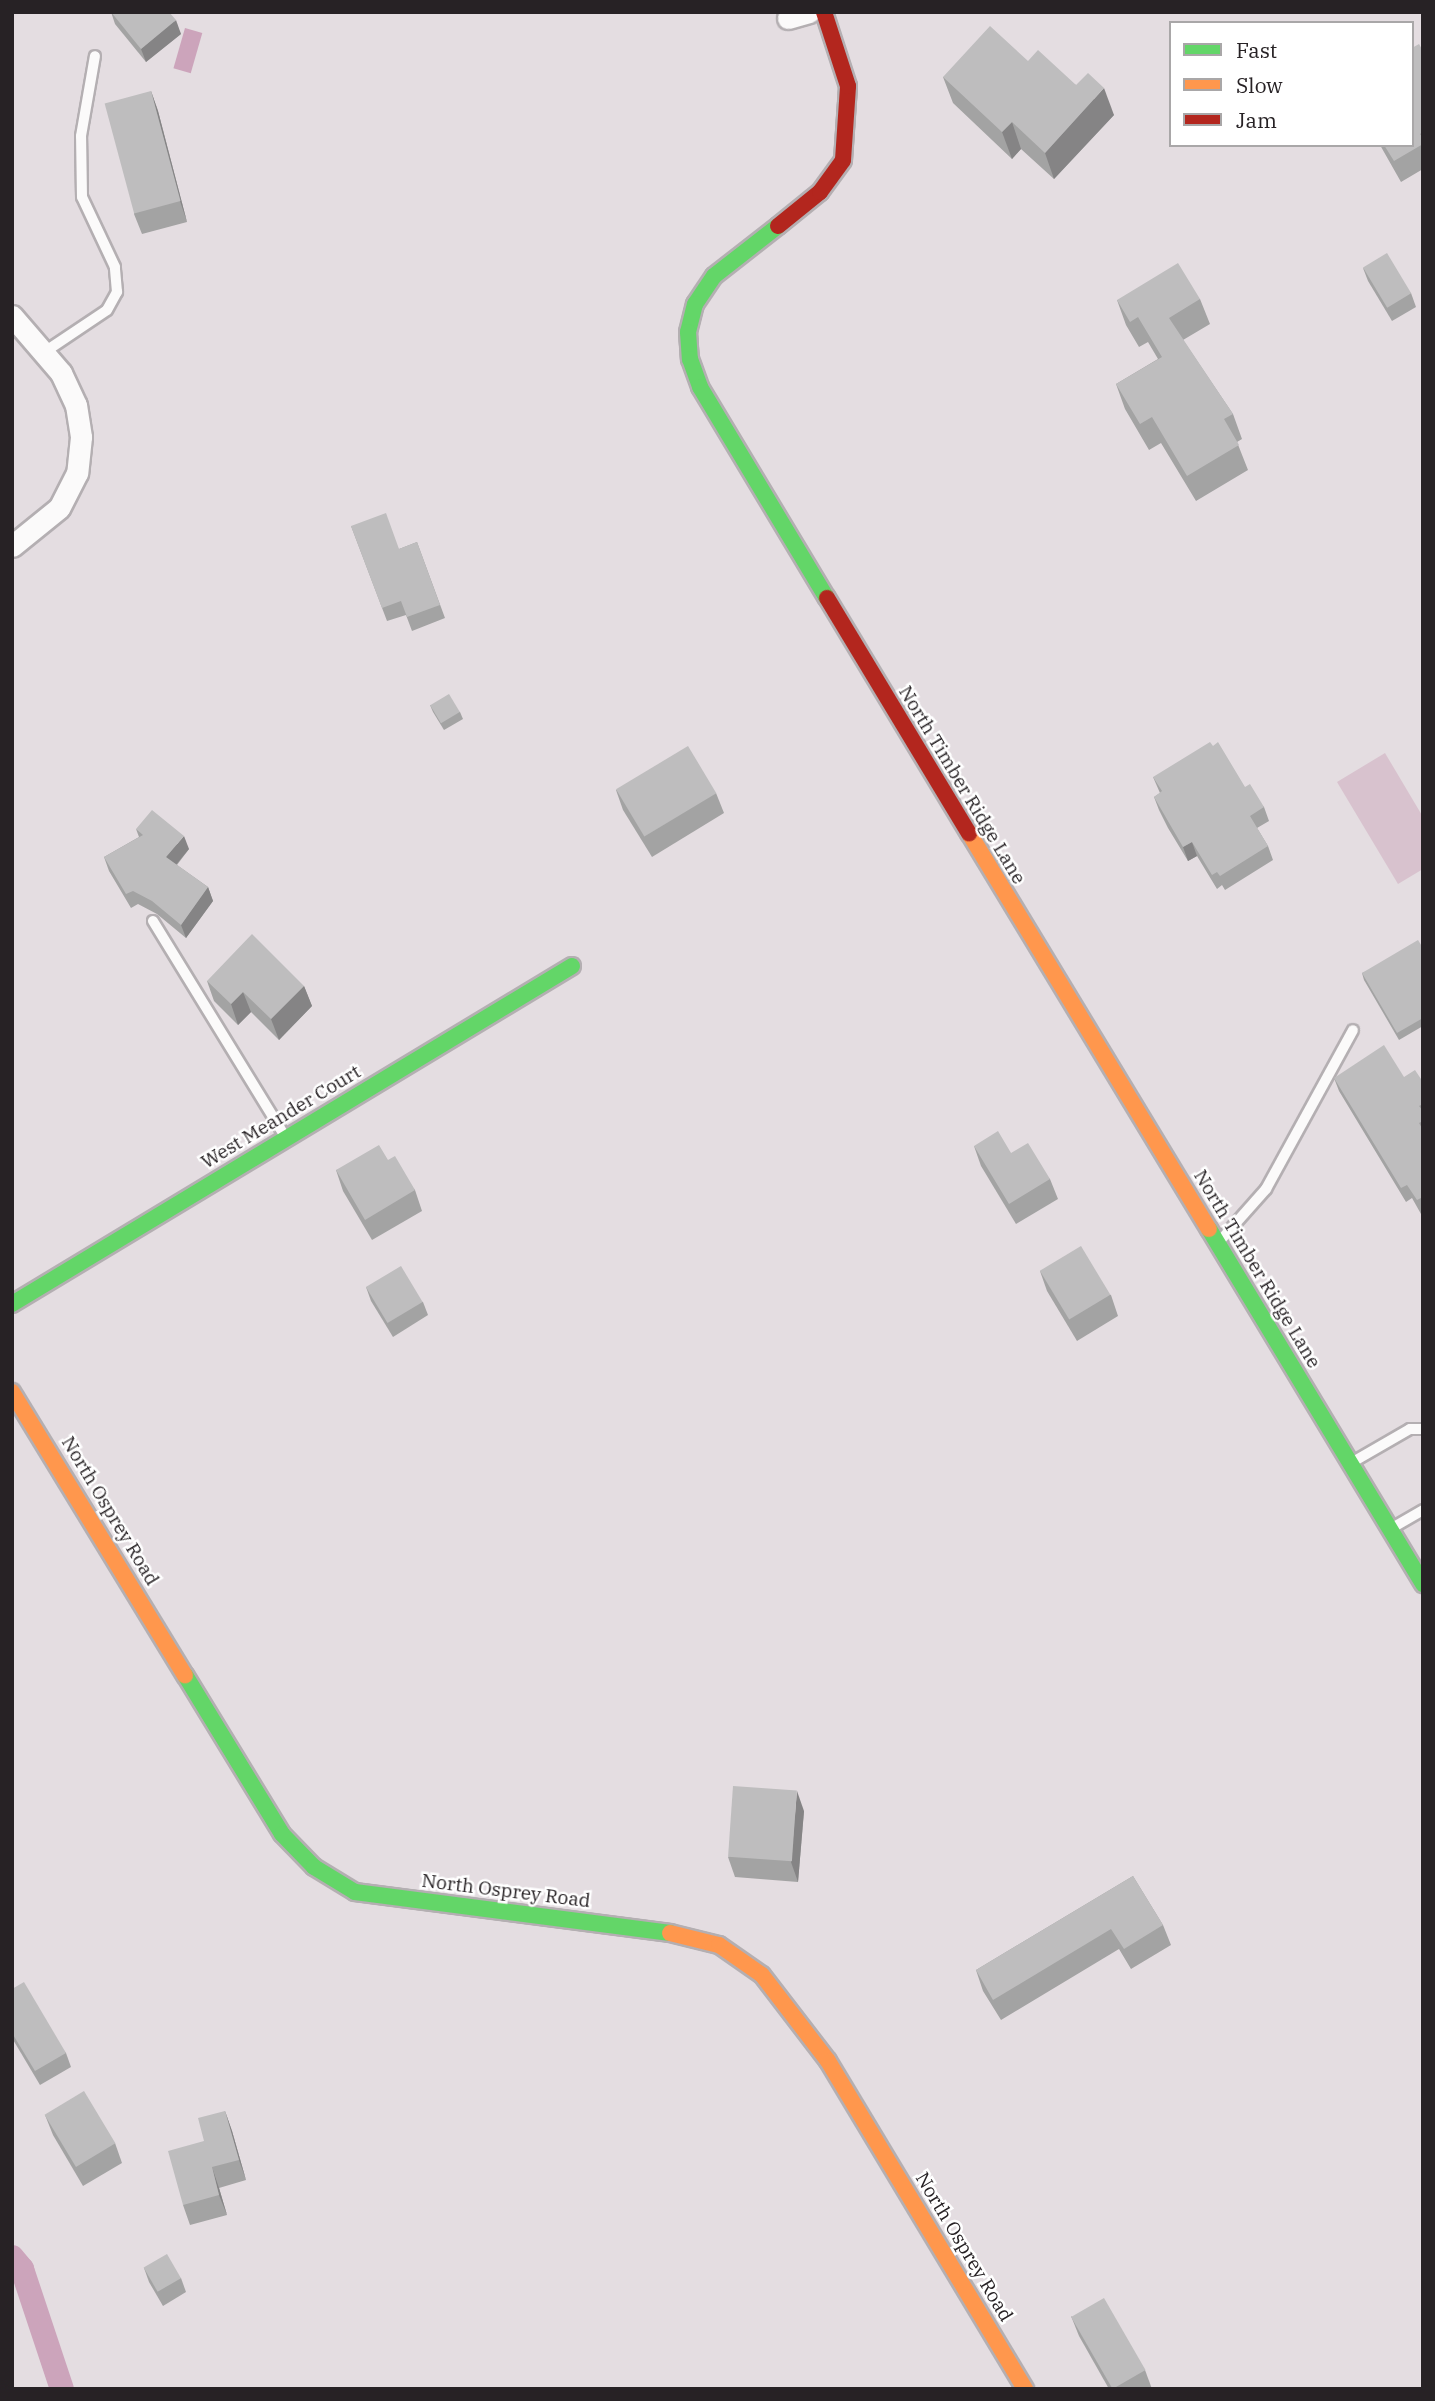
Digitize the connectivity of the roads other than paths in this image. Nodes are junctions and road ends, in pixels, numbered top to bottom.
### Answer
1 (809, 12) edge
2 (824, 12) edge
3 (788, 18) dead end
4 (95, 56) dead end
5 (12, 316) edge
6 (46, 351) junction
7 (12, 546) edge
8 (153, 921) dead end
9 (572, 966) dead end
10 (1353, 1030) dead end
11 (286, 1138) junction
12 (1217, 1244) junction
13 (12, 1304) edge
14 (16, 1405) edge
15 (1423, 1429) edge
16 (1350, 1464) junction
17 (1423, 1510) edge
18 (1390, 1529) junction
19 (1423, 1584) edge
20 (1025, 2389) edge

1 - 3 street
2 - 12 street, North Timber Ridge Lane
4 - 6 lane
5 - 6 street
6 - 7 street
8 - 11 lane
9 - 11 street, West Meander Court
10 - 12 lane
11 - 13 street, West Meander Court
12 - 16 street, North Timber Ridge Lane
14 - 20 street, North Osprey Road
15 - 16 lane
16 - 18 street, North Timber Ridge Lane
17 - 18 lane
18 - 19 street, North Timber Ridge Lane

